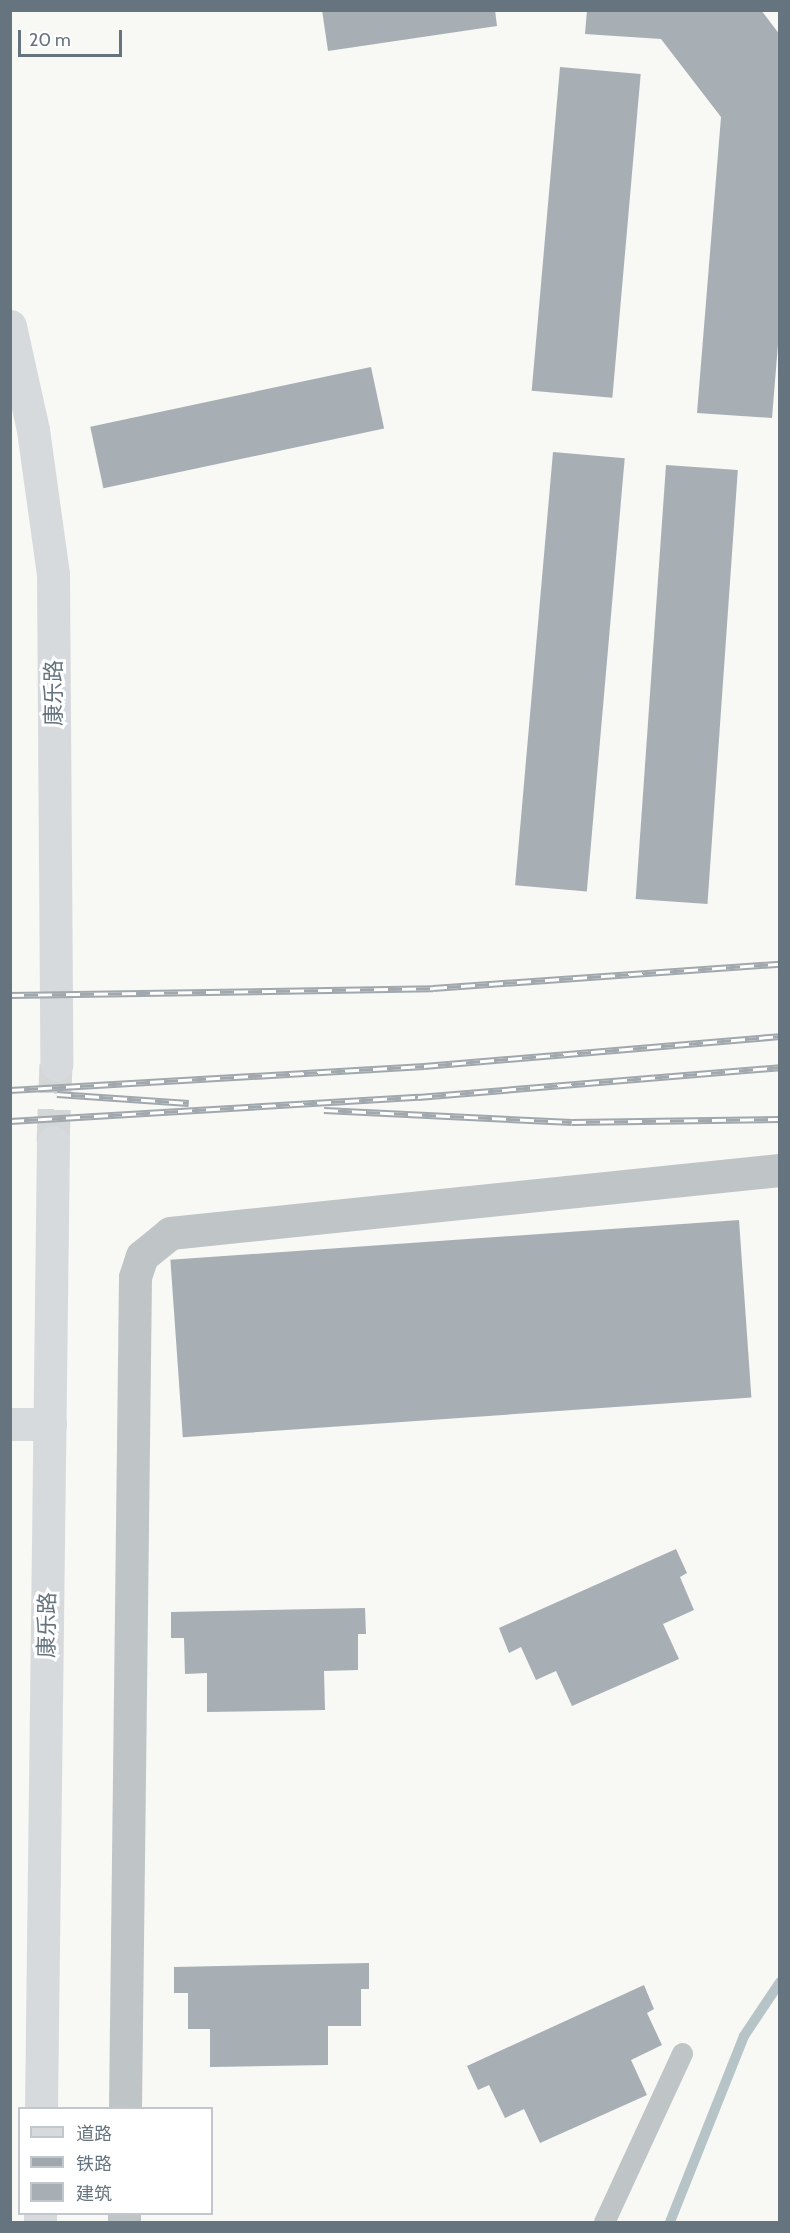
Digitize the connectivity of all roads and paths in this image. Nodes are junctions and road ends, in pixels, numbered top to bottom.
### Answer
1 (10, 326) edge
2 (56, 1064) tunnel mouth
3 (53, 1142) tunnel mouth
4 (780, 1170) edge
5 (50, 1424) junction
6 (10, 1425) edge
7 (682, 2053) dead end
8 (41, 2107) edge
9 (125, 2107) edge
10 (604, 2223) edge

1 - 2 main road, 康乐路
3 - 5 main road, 康乐路
4 - 9 street
5 - 6 main road
5 - 8 main road, 康乐路
7 - 10 lane

